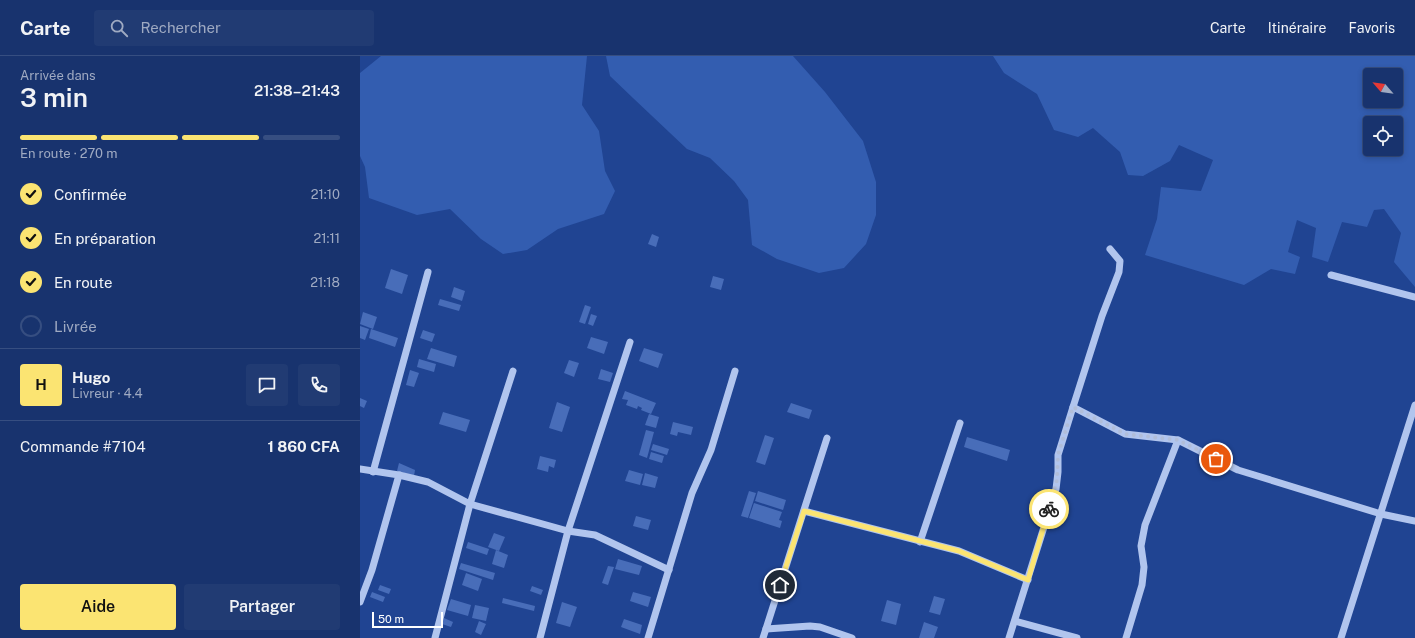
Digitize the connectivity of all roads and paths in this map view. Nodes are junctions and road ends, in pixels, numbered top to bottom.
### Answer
1 (1110, 249) dead end
2 (428, 272) dead end
3 (1331, 275) dead end
4 (1415, 297) edge
5 (630, 342) dead end
6 (513, 371) dead end
7 (735, 371) dead end
8 (1415, 405) edge
9 (1073, 407) junction
10 (960, 423) dead end
11 (827, 438) dead end
12 (1178, 440) junction
13 (360, 469) edge
14 (373, 472) junction
15 (399, 475) junction
16 (470, 504) junction
17 (804, 511) junction
18 (1381, 514) junction
19 (1415, 521) edge
20 (568, 531) junction
21 (920, 542) junction
22 (669, 570) junction
23 (1028, 580) junction
24 (360, 602) edge
25 (1015, 621) junction
26 (766, 629) junction
27 (435, 638) edge
28 (540, 638) edge
29 (648, 638) edge
30 (763, 638) edge
31 (852, 638) edge
32 (1009, 638) edge
33 (1077, 638) edge
34 (1126, 638) edge
35 (1341, 638) edge

1 - 9 street
2 - 14 street
3 - 4 street
5 - 20 street
6 - 16 street
7 - 22 street
8 - 18 street
9 - 12 street
9 - 23 street
10 - 21 street
11 - 17 street
12 - 18 street
12 - 34 street
13 - 14 street
14 - 15 street
15 - 16 street
15 - 24 street
16 - 20 street
16 - 27 street
17 - 21 street
17 - 26 street
18 - 19 street
18 - 35 street
20 - 22 street
20 - 28 street
21 - 23 street
22 - 29 street
23 - 25 street
25 - 32 street
25 - 33 street
26 - 30 street
26 - 31 street

